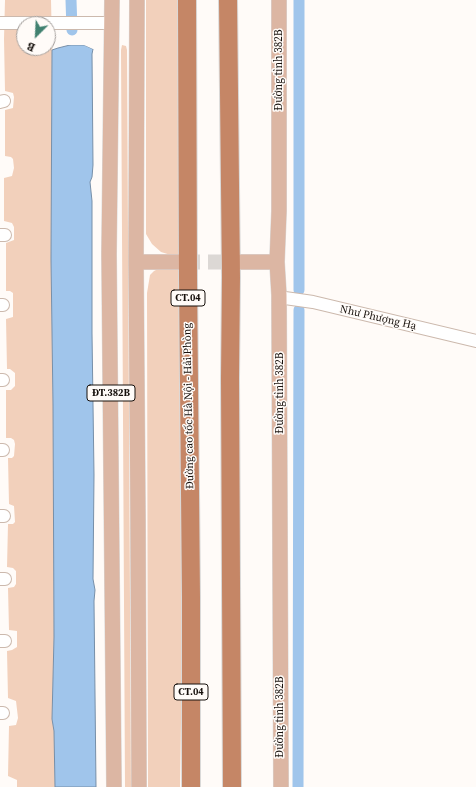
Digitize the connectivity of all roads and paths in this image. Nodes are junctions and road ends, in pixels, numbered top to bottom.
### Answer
1 (112, 0) edge
2 (137, 0) edge
3 (187, 0) edge
4 (228, 0) edge
5 (279, 0) edge
6 (0, 23) edge
7 (112, 23) junction
8 (137, 23) junction
9 (136, 262) junction
10 (185, 262) tunnel mouth
11 (241, 262) tunnel mouth
12 (277, 262) junction
13 (279, 296) junction
14 (476, 341) edge
15 (230, 378) junction
16 (192, 597) junction
17 (114, 787) edge
18 (139, 787) edge
19 (187, 787) edge
20 (191, 787) edge
21 (232, 787) edge
22 (237, 787) edge
23 (280, 787) edge

1 - 7 main road, ĐT.382B
2 - 8 main road, ĐT.382B
3 - 16 highway, Đường cao tốc Hà Nội - Hải Phòng / CT.04
4 - 15 highway
5 - 12 main road, Đường tỉnh 382B
6 - 7 street
7 - 8 main road
7 - 17 main road, ĐT.382B
8 - 9 main road, ĐT.382B
9 - 10 main road
9 - 18 main road, ĐT.382B
11 - 12 main road
12 - 13 main road, Đường tỉnh 382B
13 - 14 street, Như Phượng Hạ
13 - 23 main road, Đường tỉnh 382B
15 - 21 highway
15 - 22 highway
16 - 19 highway
16 - 20 highway, Đường cao tốc Hà Nội - Hải Phòng / CT.04

